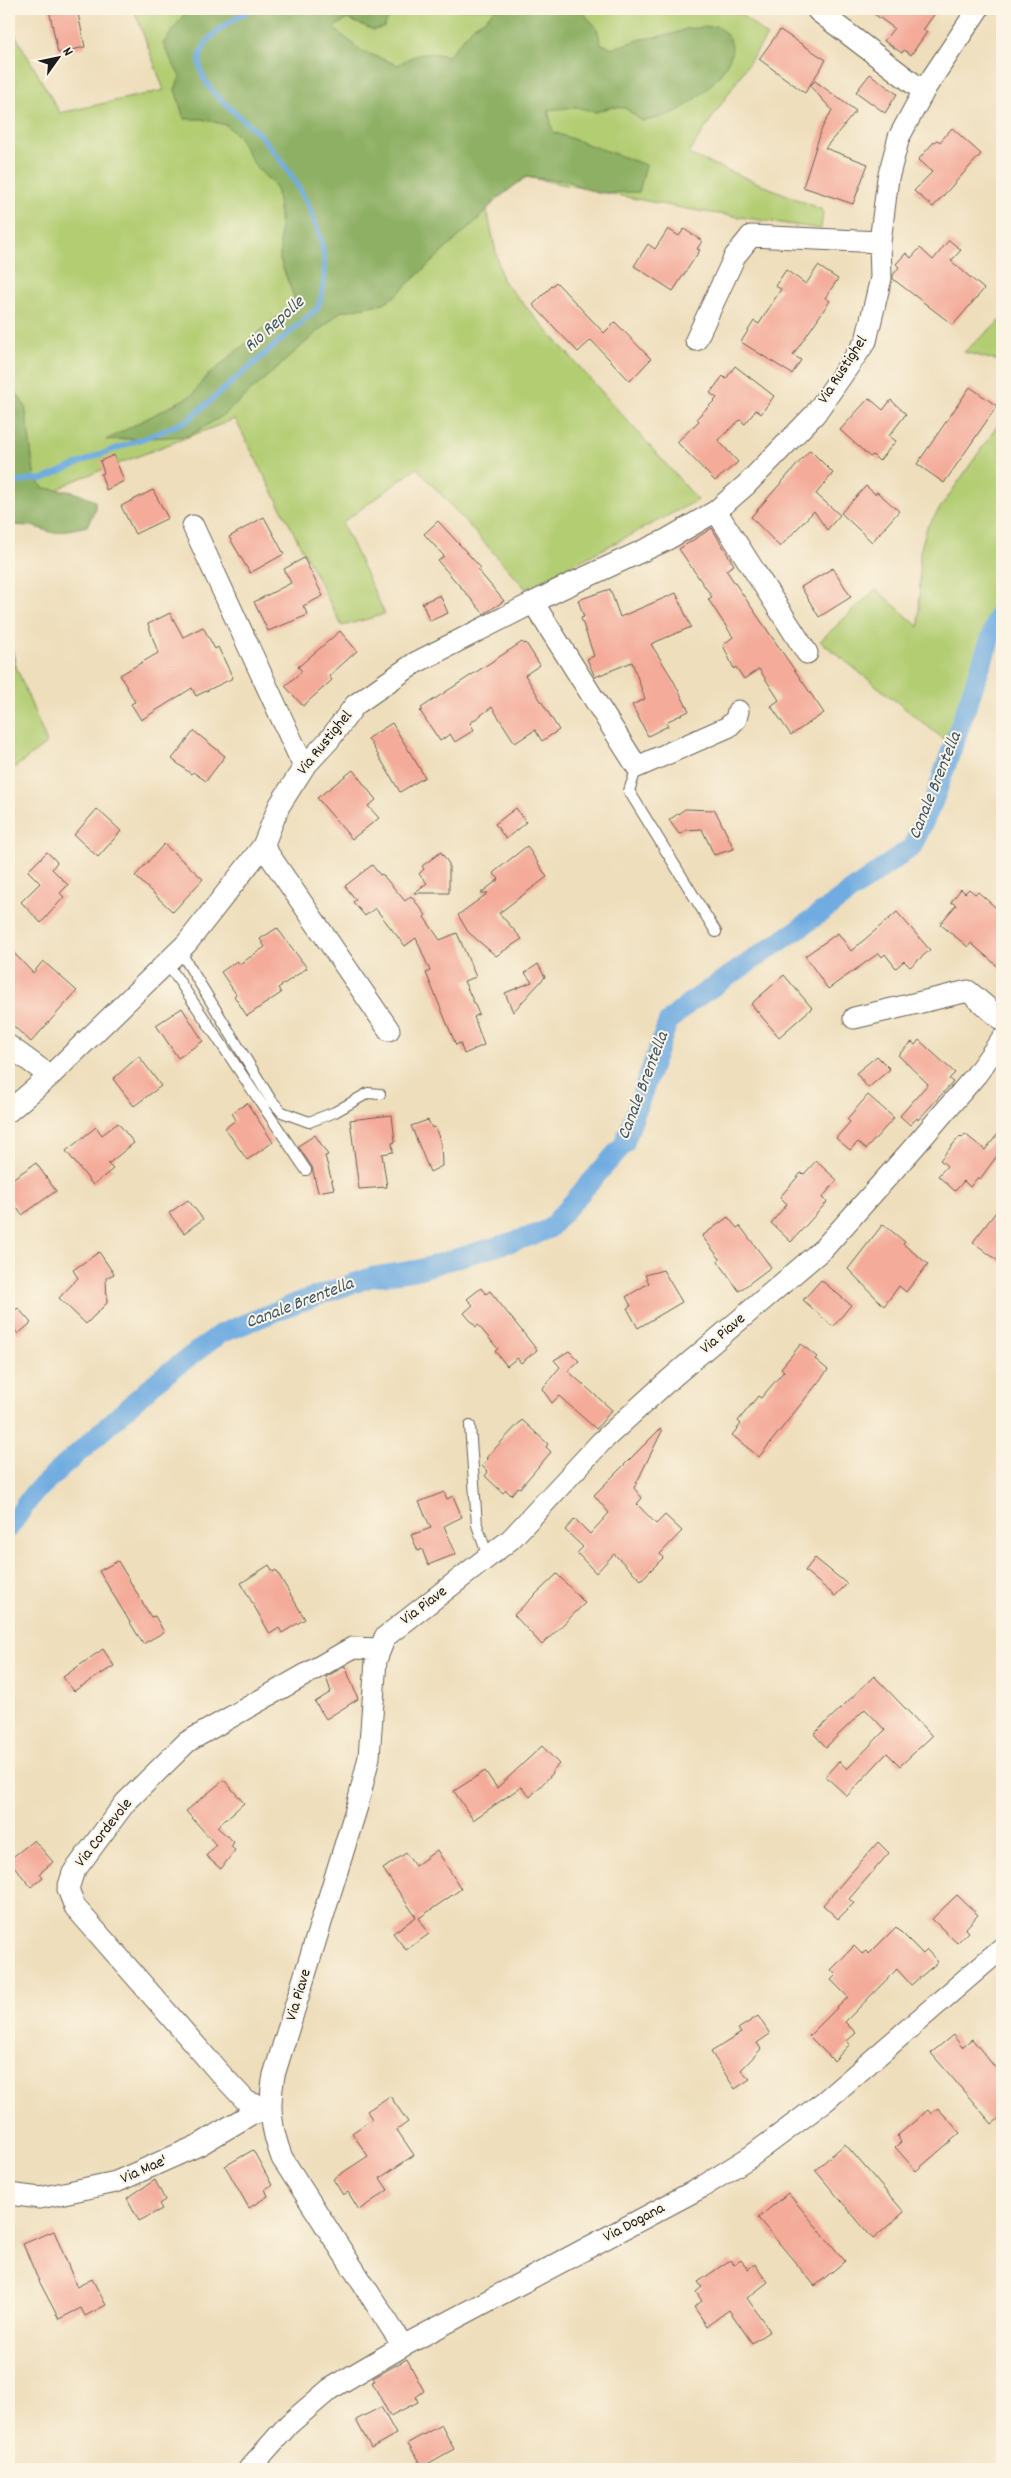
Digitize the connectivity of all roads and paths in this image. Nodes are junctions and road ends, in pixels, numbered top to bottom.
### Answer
1 (978, 9) edge
2 (818, 11) dead end
3 (923, 91) junction
4 (880, 242) junction
5 (696, 340) dead end
6 (716, 511) junction
7 (193, 526) dead end
8 (534, 604) junction
9 (807, 653) dead end
10 (738, 711) dead end
11 (304, 767) junction
12 (636, 767) junction
13 (263, 846) junction
14 (716, 932) dead end
15 (173, 957) junction
16 (854, 1018) dead end
17 (1002, 1020) edge
18 (389, 1030) dead end
19 (1002, 1038) edge
20 (9, 1046) edge
21 (50, 1076) junction
22 (380, 1094) dead end
23 (9, 1112) edge
24 (306, 1170) dead end
25 (470, 1426) dead end
26 (488, 1557) junction
27 (379, 1649) junction
28 (1002, 1948) edge
29 (270, 2109) junction
30 (9, 2194) edge
31 (403, 2346) junction
32 (250, 2469) edge

1 - 3 street, Via Rustighel
2 - 3 street
3 - 4 street, Via Rustighel
4 - 5 street
4 - 6 street, Via Rustighel
6 - 8 street, Via Rustighel
6 - 9 street
7 - 11 street
8 - 11 street, Via Rustighel
8 - 12 street
10 - 12 street
11 - 13 street, Via Rustighel
12 - 14 lane
13 - 15 street, Via Rustighel
13 - 18 street
15 - 21 street, Via Rustighel
15 - 22 lane
15 - 24 lane
16 - 17 street
19 - 26 street, Via Piave
20 - 21 street
21 - 23 street, Via Rustighel
25 - 26 lane
26 - 27 street, Via Piave
27 - 29 street, Via Piave
27 - 29 street, Via Cordevole
28 - 31 street, Via Dogana
29 - 30 street, Via Mae'
29 - 31 street, Via Piave
31 - 32 street, Via Dogana

